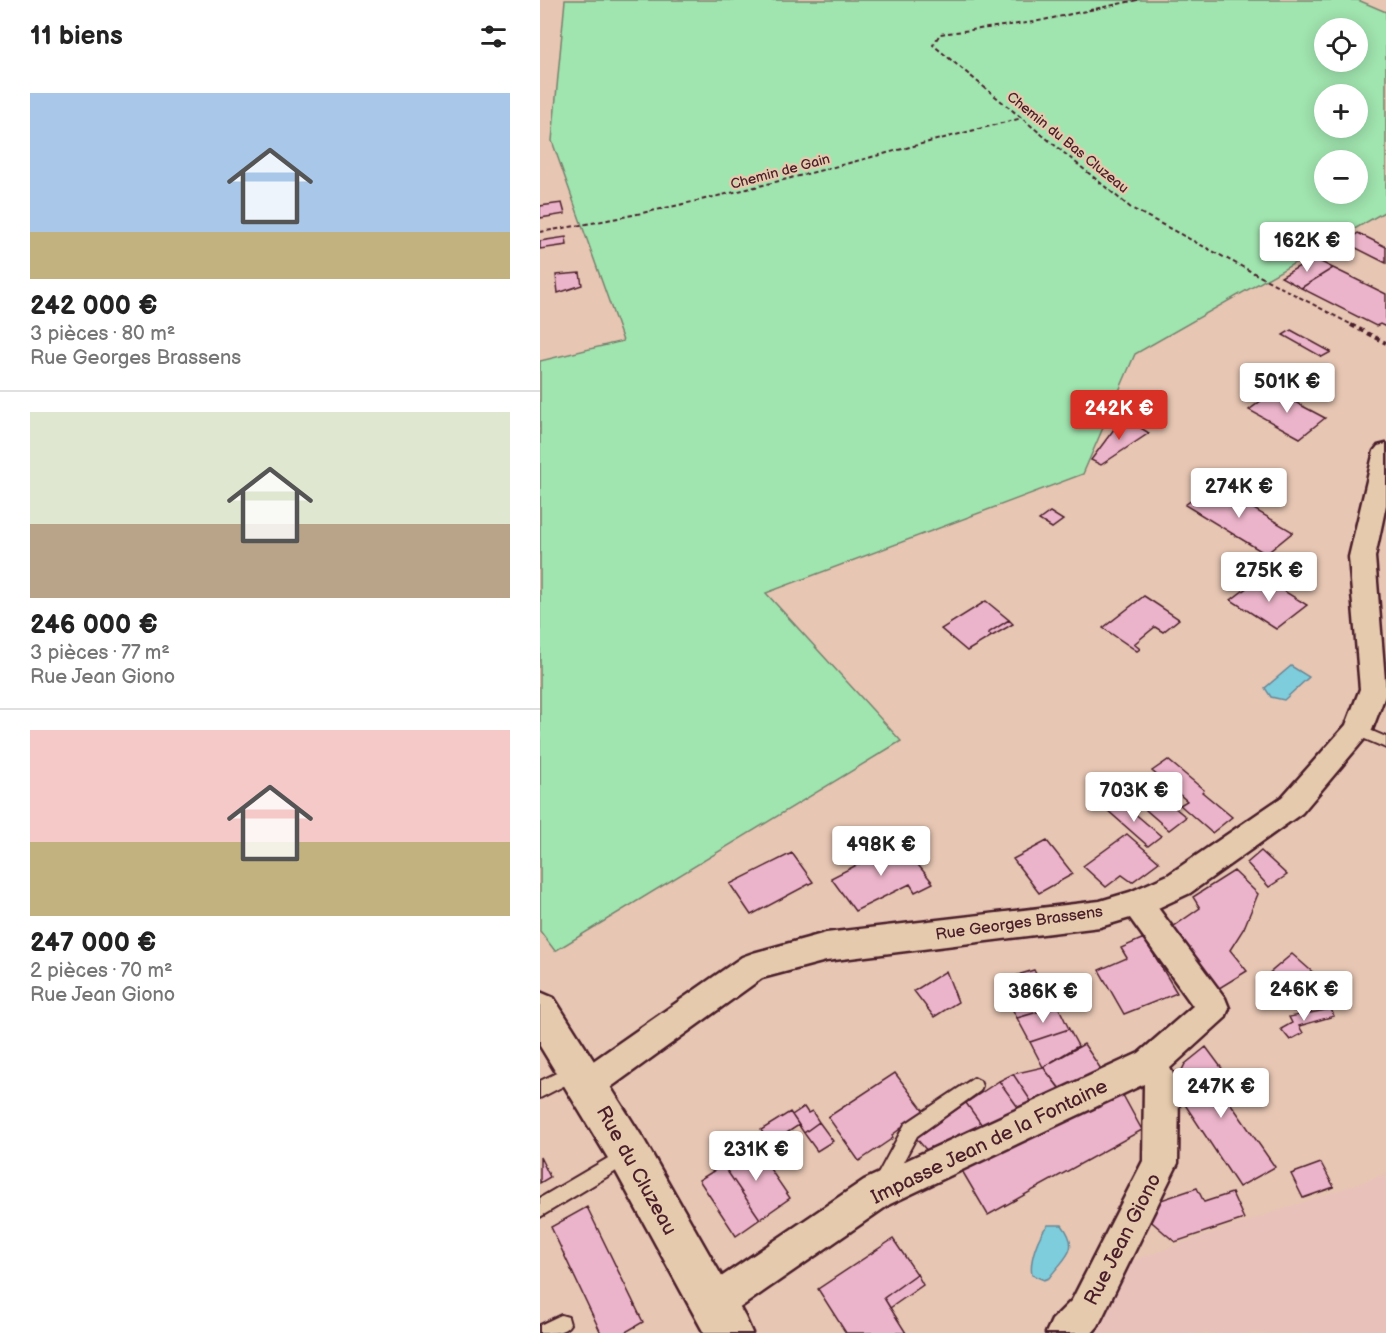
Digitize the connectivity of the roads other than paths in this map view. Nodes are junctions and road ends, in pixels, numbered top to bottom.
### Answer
1 (1386, 451) edge
2 (1358, 730) junction
3 (1386, 743) edge
4 (1137, 903) junction
5 (540, 1010) edge
6 (1151, 1064) junction
7 (583, 1077) junction
8 (974, 1086) dead end
9 (540, 1090) edge
10 (629, 1154) junction
11 (877, 1192) junction
12 (540, 1208) edge
13 (720, 1319) edge
14 (1065, 1333) edge

1 - 2 street, Rue Georges Brassens
2 - 3 lane
2 - 4 street, Rue Georges Brassens
4 - 6 street
4 - 7 street, Rue Georges Brassens
5 - 7 main road, Rue du Cluzeau
6 - 11 street, Impasse Jean de la Fontaine
6 - 14 street, Rue Jean Giono
7 - 9 lane
7 - 10 main road, Rue du Cluzeau
8 - 11 lane
10 - 12 lane
10 - 13 main road, Rue du Cluzeau
11 - 13 street, Impasse Jean de la Fontaine

